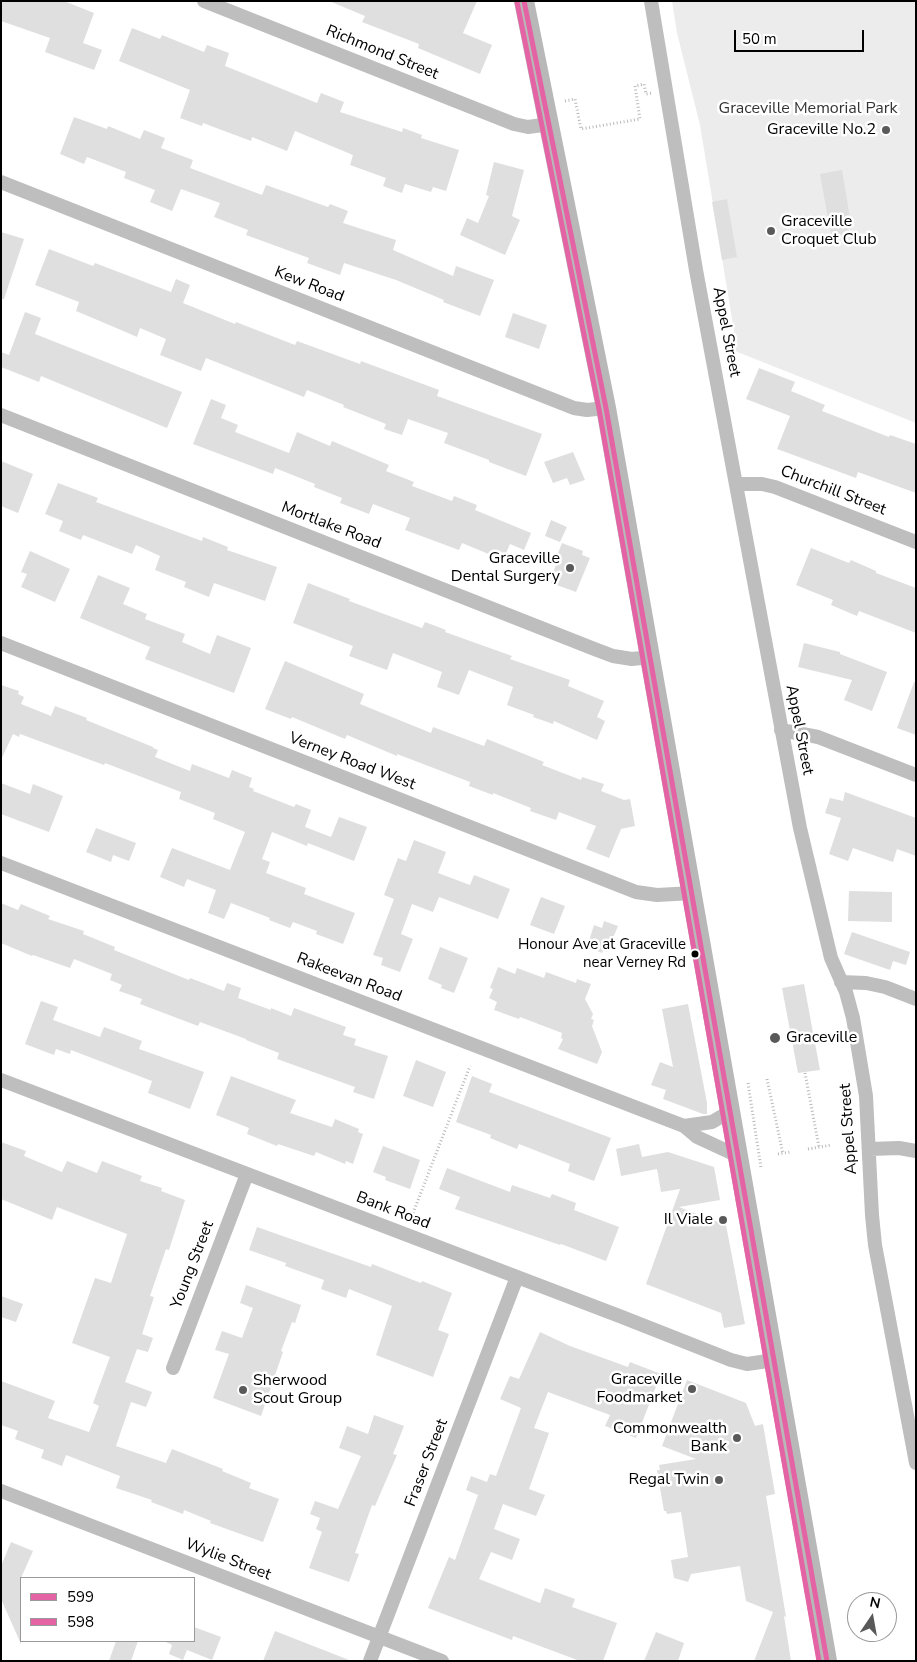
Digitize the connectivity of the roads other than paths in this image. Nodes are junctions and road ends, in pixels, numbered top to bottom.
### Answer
1 (204, 1) edge
2 (524, 1) edge
3 (651, 1) edge
4 (550, 124) junction
5 (1, 182) edge
6 (606, 408) junction
7 (1, 415) edge
8 (736, 484) junction
9 (916, 542) edge
10 (1, 643) edge
11 (651, 657) junction
12 (781, 730) junction
13 (916, 775) edge
14 (1, 863) edge
15 (693, 893) junction
16 (841, 982) junction
17 (916, 999) edge
18 (1, 1080) edge
19 (731, 1111) junction
20 (684, 1126) junction
21 (869, 1149) junction
22 (916, 1151) edge
23 (738, 1156) junction
24 (247, 1174) junction
25 (517, 1277) junction
26 (775, 1360) junction
27 (173, 1368) dead end
28 (913, 1429) edge
29 (916, 1463) edge
30 (1, 1491) edge
31 (379, 1637) junction
32 (370, 1661) edge
33 (442, 1661) edge
34 (827, 1661) edge

1 - 4 street, Richmond Street
2 - 4 main road
3 - 8 street, Appel Street
4 - 6 main road
5 - 6 street, Kew Road
6 - 11 main road
7 - 11 street, Mortlake Road
8 - 9 street, Churchill Street
8 - 12 street, Appel Street
10 - 15 street, Verney Road West
11 - 15 main road
12 - 13 street
12 - 16 street, Appel Street
14 - 20 street, Rakeevan Road
15 - 19 main road
16 - 17 street
16 - 21 street, Appel Street
18 - 24 street, Bank Road
19 - 20 street, Rakeevan Road
19 - 23 main road
20 - 23 street, Rakeevan Road
21 - 22 street
21 - 28 street, Appel Street
23 - 26 main road
24 - 25 street, Bank Road
24 - 27 street, Young Street
25 - 26 street, Bank Road
25 - 31 street, Fraser Street
26 - 34 main road
28 - 29 street, Appel Street
30 - 31 street, Wylie Street
31 - 32 street, Fraser Street
31 - 33 street, Wylie Street

